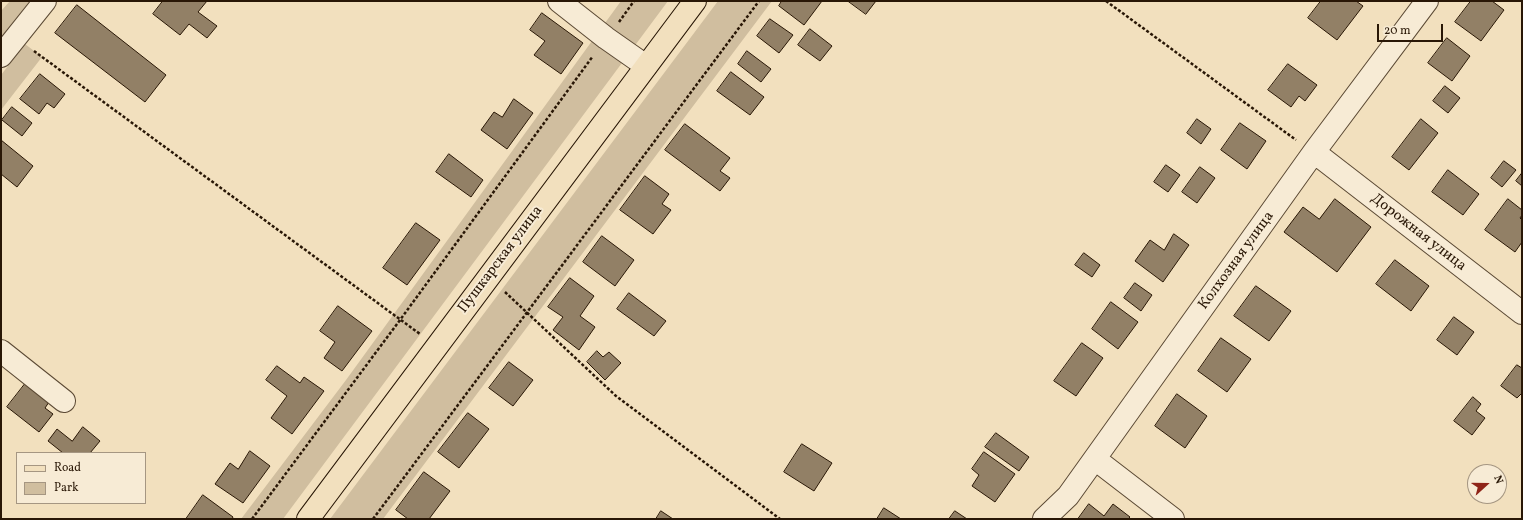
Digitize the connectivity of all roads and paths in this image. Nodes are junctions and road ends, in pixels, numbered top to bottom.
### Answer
1 (45, 1) edge
2 (559, 1) edge
3 (634, 1) edge
4 (695, 1) edge
5 (759, 1) edge
6 (1106, 1) edge
7 (1427, 1) edge
8 (606, 38) junction
9 (6, 46) edge
10 (646, 66) junction
11 (1314, 152) junction
12 (488, 277) junction
13 (528, 312) junction
14 (1522, 313) edge
15 (400, 320) junction
16 (437, 346) junction
17 (1, 351) edge
18 (64, 401) dead end
19 (1095, 459) junction
20 (252, 519) edge
21 (308, 519) edge
22 (373, 519) edge
23 (780, 519) edge
24 (1044, 519) edge
25 (1173, 519) edge

1 - 9 street
2 - 8 street
3 - 8 path
4 - 10 main road, Пушкарская улица
5 - 13 path
6 - 11 path
7 - 11 street, Колхозная улица
8 - 10 street
8 - 15 path
9 - 15 path
10 - 12 main road, Пушкарская улица
11 - 14 street, Дорожная улица
11 - 19 street, Колхозная улица
12 - 13 path
12 - 16 main road, Пушкарская улица
13 - 22 path
13 - 23 path
15 - 16 path
15 - 20 path
16 - 21 main road, Пушкарская улица
17 - 18 street
19 - 24 street, Колхозная улица
19 - 25 street

